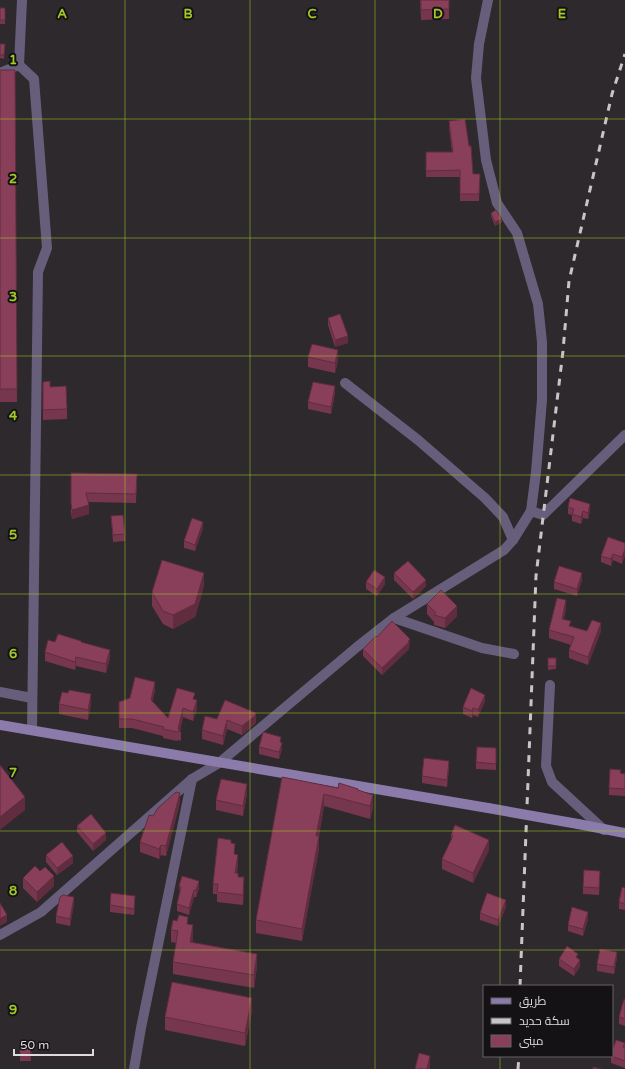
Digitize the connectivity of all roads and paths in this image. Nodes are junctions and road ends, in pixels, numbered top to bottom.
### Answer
1 (22, 0) edge
2 (488, 0) edge
3 (19, 65) junction
4 (0, 73) edge
5 (345, 383) dead end
6 (625, 435) edge
7 (531, 511) junction
8 (513, 540) junction
9 (394, 618) junction
10 (514, 654) dead end
11 (550, 685) dead end
12 (0, 692) edge
13 (32, 698) junction
14 (0, 725) edge
15 (32, 730) junction
16 (219, 763) junction
17 (192, 779) junction
18 (604, 830) junction
19 (625, 833) edge
20 (0, 935) edge
21 (134, 1069) edge

1 - 3 street
2 - 7 street
3 - 4 street
3 - 13 street
5 - 8 street
6 - 7 street
7 - 8 street
8 - 9 street
9 - 10 street
9 - 16 street
11 - 18 street
12 - 13 street
13 - 15 street
14 - 15 main road
15 - 16 main road
16 - 17 street
16 - 18 main road, bridge
17 - 20 street
17 - 21 street
18 - 19 main road

